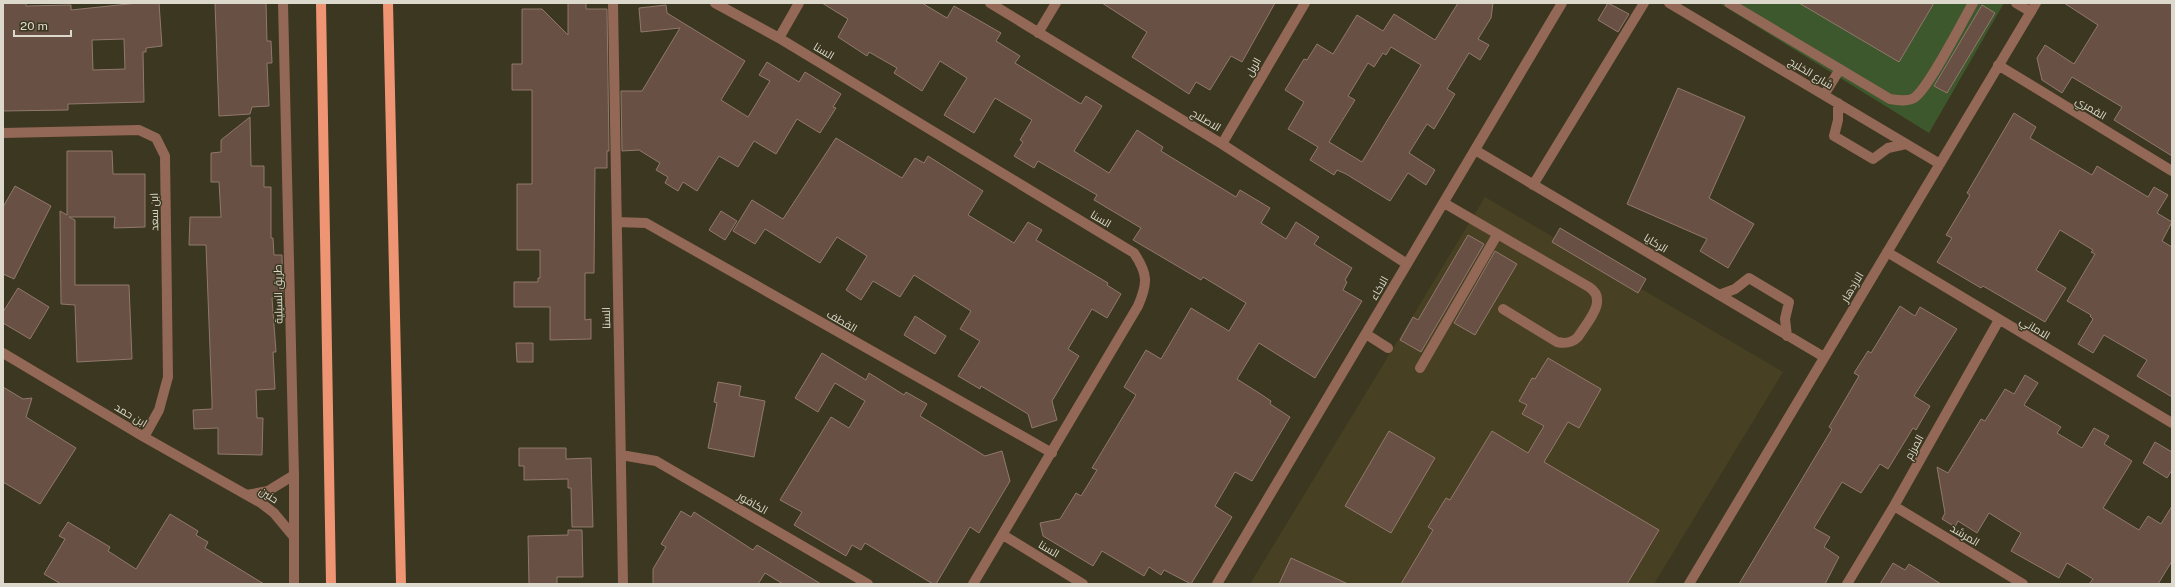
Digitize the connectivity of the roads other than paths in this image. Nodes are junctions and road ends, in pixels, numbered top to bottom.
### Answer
1 (283, 3) edge
2 (321, 3) edge
3 (388, 3) edge
4 (613, 3) edge
5 (715, 3) edge
6 (799, 3) edge
7 (990, 3) edge
8 (1056, 3) edge
9 (1305, 3) edge
10 (1562, 3) edge
11 (1644, 3) edge
12 (1669, 3) edge
13 (1729, 3) edge
14 (1973, 3) edge
15 (2016, 3) edge
16 (1686, 7) edge
17 (2033, 7) edge
18 (1038, 33) junction
19 (779, 38) junction
20 (1998, 65) junction
21 (1840, 69) junction
22 (1824, 95) junction
23 (1838, 103) junction
24 (3, 133) edge
25 (1222, 144) junction
26 (1906, 144) junction
27 (1475, 150) junction
28 (1940, 164) junction
29 (2172, 171) edge
30 (1534, 185) junction
31 (1444, 203) junction
32 (616, 222) junction
33 (1497, 235) junction
34 (1887, 252) junction
35 (1407, 264) junction
36 (1719, 295) junction
37 (1503, 309) dead end
38 (1999, 320) junction
39 (1366, 334) junction
40 (1788, 336) junction
41 (1388, 348) dead end
42 (3, 353) edge
43 (1824, 357) junction
44 (1420, 368) dead end
45 (2172, 423) edge
46 (144, 437) junction
47 (1052, 453) junction
48 (621, 455) junction
49 (294, 475) junction
50 (247, 495) junction
51 (1894, 506) junction
52 (1003, 535) junction
53 (294, 537) junction
54 (294, 584) edge
55 (331, 584) edge
56 (401, 584) edge
57 (624, 584) edge
58 (868, 584) edge
59 (973, 584) edge
60 (1083, 584) edge
61 (1218, 584) edge
62 (1689, 584) edge
63 (1847, 584) edge
64 (2023, 584) edge

1 - 49 street, طريق السيلية
2 - 55 main road
3 - 56 main road
4 - 32 street, السنا
5 - 19 street, السنا
6 - 19 street
7 - 18 street, الاصلاح
8 - 18 street
9 - 25 street, الربل
10 - 27 street, الاخاء
11 - 30 street
12 - 16 street, شارع الخليج
13 - 21 street
14 - 21 street
15 - 17 street
16 - 22 street, شارع الخليج
17 - 20 street, الازدهار
18 - 25 street, الاصلاح
19 - 47 street, السنا
20 - 28 street, الازدهار
20 - 29 street, القمري
21 - 22 street
22 - 23 street, شارع الخليج
23 - 26 street, شارع الخليج
23 - 26 street
24 - 46 street, ابن سعد
25 - 35 street, الاصلاح
26 - 28 street, شارع الخليج
27 - 30 street, الركايا
27 - 31 street, الاخاء
28 - 34 street, الازدهار
30 - 36 street, الركايا
31 - 33 street
31 - 35 street, الاخاء
32 - 47 street, القطف
32 - 48 street, السنا
33 - 37 street
33 - 44 street
34 - 38 street, الاماني
34 - 43 street, الازدهار
35 - 39 street, الاخاء
36 - 40 street, الركايا
36 - 40 street
38 - 45 street, الاماني
38 - 51 street, المرزم
39 - 41 street
39 - 61 street, الاخاء
40 - 43 street, الركايا
42 - 46 street, ابن حمد
43 - 62 street, الازدهار
46 - 50 street, ابن حمد
47 - 52 street, السنا
48 - 57 street, السنا
48 - 58 street, الكافور
49 - 50 street, حنين
49 - 53 street, طريق السيلية
50 - 53 street, حنين
51 - 63 street, المرزم
51 - 64 street, المرشد
52 - 59 street, السنا
52 - 60 street, السنا
53 - 54 street, طريق السيلية

